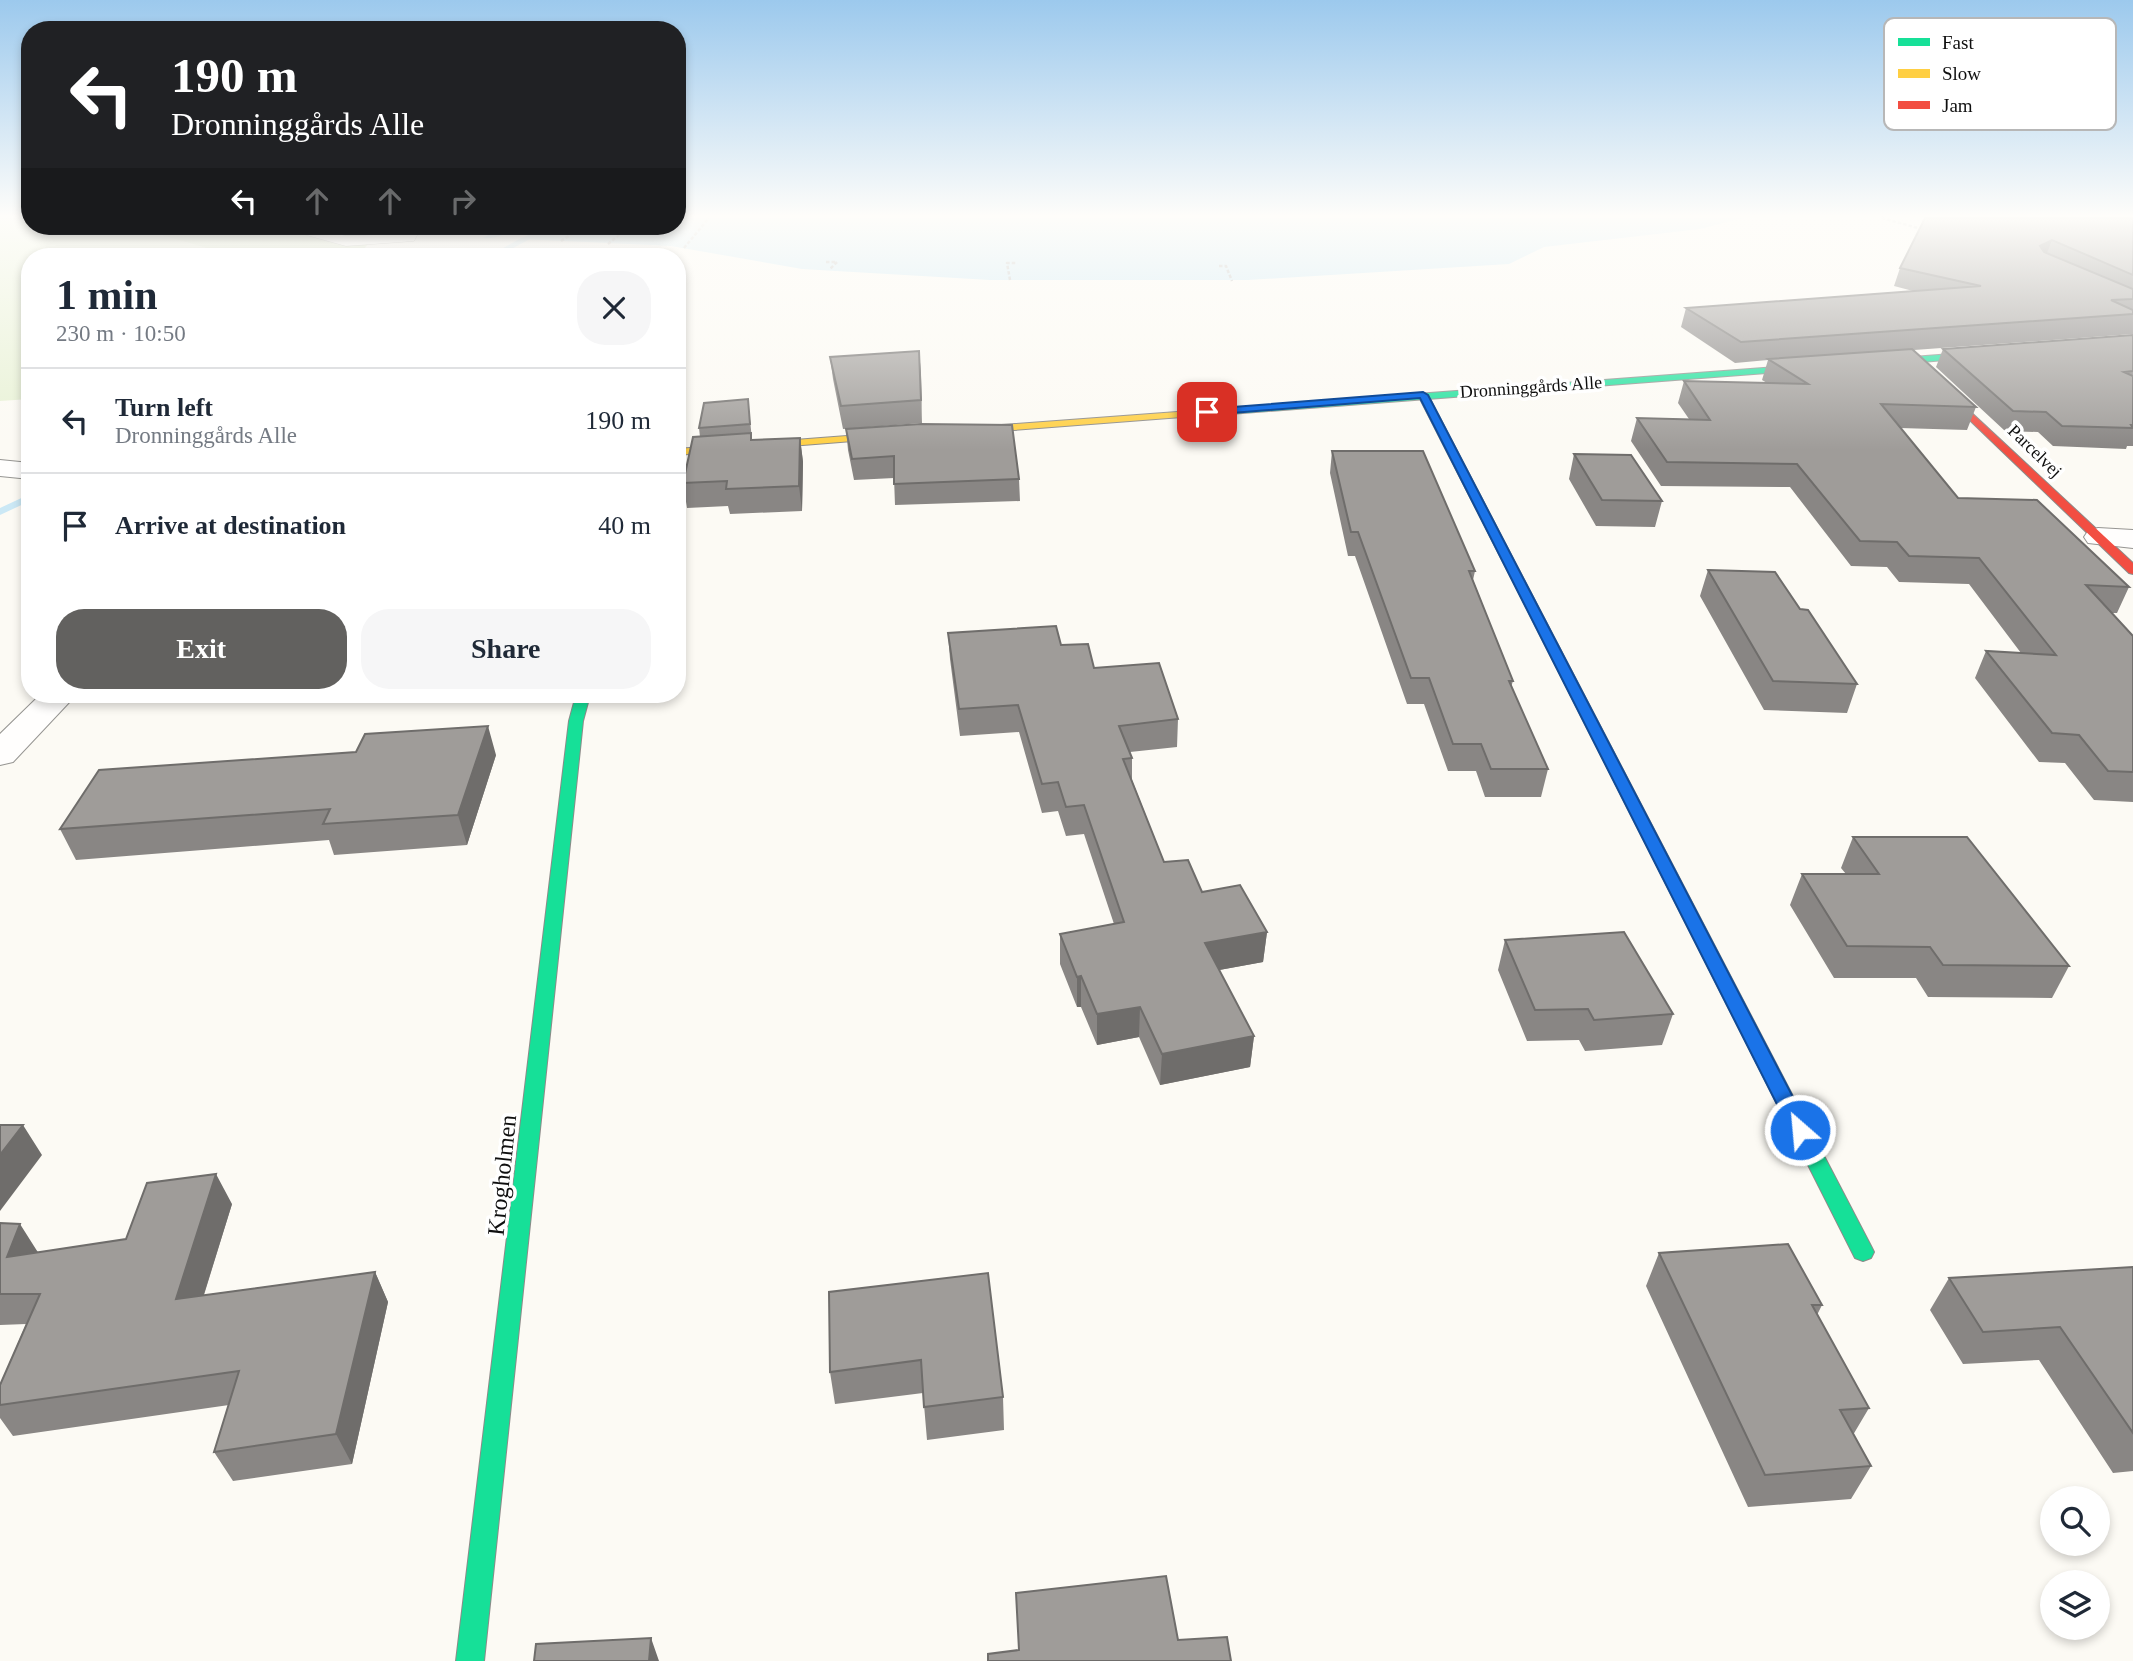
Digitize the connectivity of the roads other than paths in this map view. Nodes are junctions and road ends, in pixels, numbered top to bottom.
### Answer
1 (2008, 352) edge
2 (1912, 360) junction
3 (1856, 364) edge
4 (1828, 366) edge
5 (1423, 395) junction
6 (942, 432) edge
7 (914, 434) edge
8 (686, 451) edge
9 (0, 468) edge
10 (21, 470) edge
11 (2098, 537) junction
12 (2133, 538) edge
13 (2133, 570) edge
14 (50, 703) edge
15 (581, 703) edge
16 (0, 754) edge
17 (1863, 1252) dead end
18 (470, 1661) edge

1 - 2 street
2 - 3 street
2 - 11 street, Parcelvej
4 - 5 street, Dronninggårds Alle
5 - 6 street, Dronninggårds Alle
5 - 17 street
7 - 8 street
9 - 10 street
11 - 12 street
11 - 13 street, Parcelvej
14 - 16 street
15 - 18 street, Krogholmen

